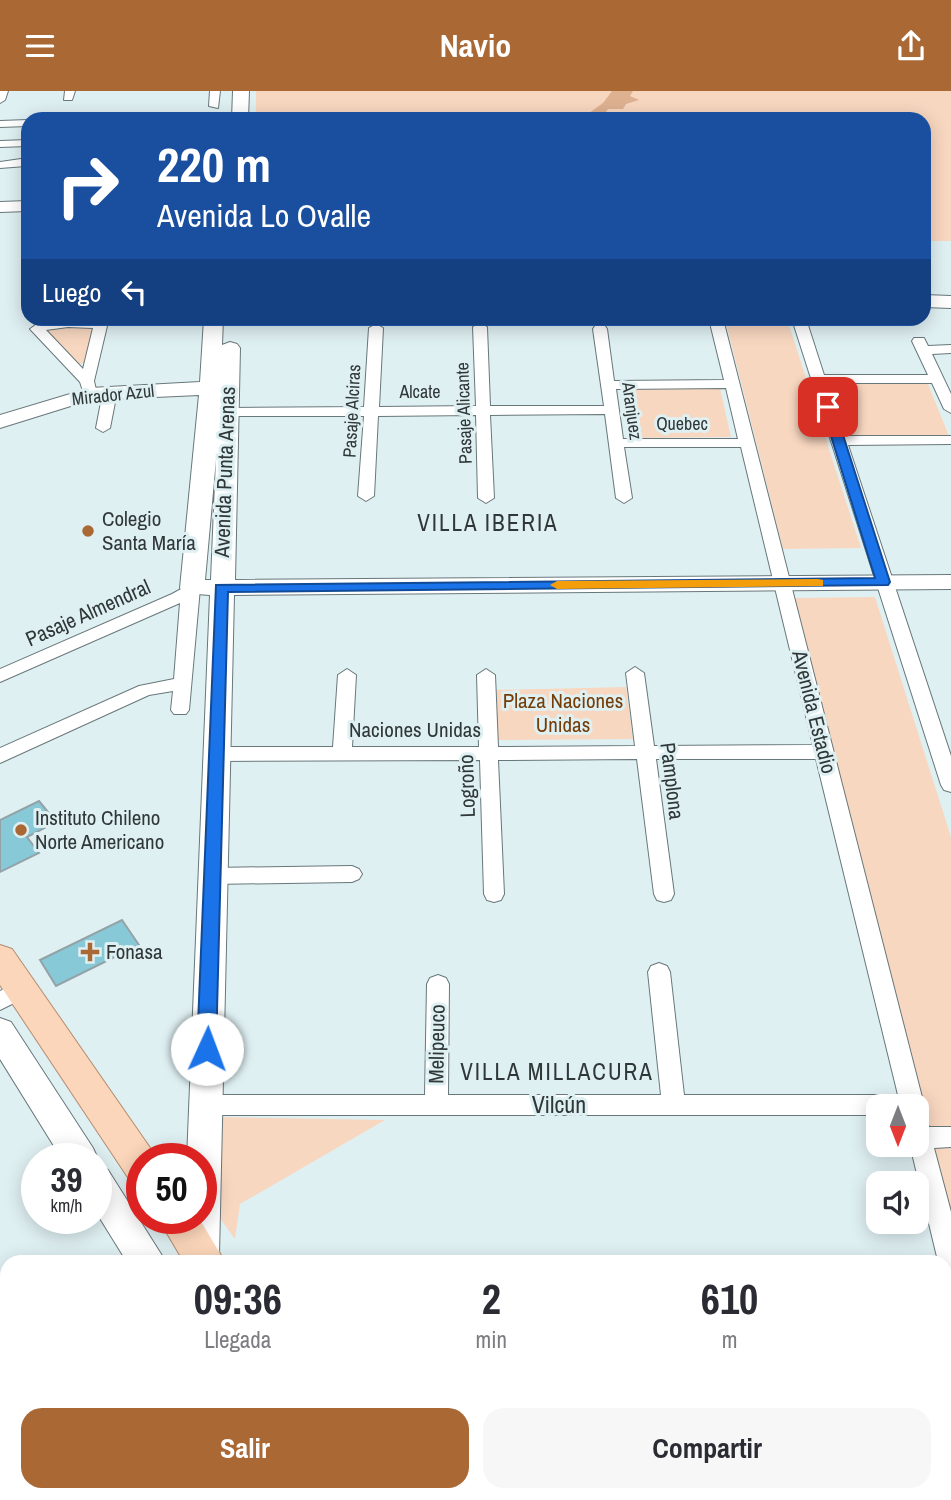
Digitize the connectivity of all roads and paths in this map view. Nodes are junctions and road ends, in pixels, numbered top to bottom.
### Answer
1 (3, 91) edge
2 (215, 91) edge
3 (241, 91) edge
4 (0, 100) edge
5 (214, 106) dead end
6 (240, 112) edge
7 (21, 123) edge
8 (0, 124) edge
9 (21, 143) edge
10 (0, 144) edge
11 (21, 162) edge
12 (0, 165) edge
13 (21, 206) edge
14 (0, 207) edge
15 (931, 301) edge
16 (951, 302) edge
17 (49, 326) edge
18 (100, 326) edge
19 (215, 326) edge
20 (231, 326) edge
21 (718, 326) edge
22 (801, 326) edge
23 (480, 327) dead end
24 (376, 328) dead end
25 (600, 329) dead end
26 (951, 349) edge
27 (819, 379) junction
28 (935, 379) junction
29 (732, 384) junction
30 (609, 385) junction
31 (219, 388) junction
32 (96, 389) junction
33 (951, 408) edge
34 (612, 410) junction
35 (371, 411) junction
36 (483, 411) junction
37 (228, 412) junction
38 (0, 422) edge
39 (103, 428) dead end
40 (951, 440) edge
41 (838, 441) junction
42 (617, 443) junction
43 (747, 443) junction
44 (366, 496) dead end
45 (486, 498) dead end
46 (624, 498) dead end
47 (951, 563) edge
48 (881, 573) junction
49 (779, 574) junction
50 (207, 578) junction
51 (951, 582) edge
52 (635, 673) dead end
53 (346, 675) dead end
54 (486, 675) dead end
55 (0, 676) edge
56 (182, 684) junction
57 (180, 710) dead end
58 (945, 749) edge
59 (489, 752) junction
60 (646, 752) junction
61 (824, 752) junction
62 (342, 753) junction
63 (216, 754) junction
64 (0, 756) edge
65 (951, 785) edge
66 (352, 874) dead end
67 (212, 876) junction
68 (494, 894) dead end
69 (664, 894) dead end
70 (0, 958) edge
71 (659, 972) dead end
72 (438, 983) dead end
73 (11, 995) edge
74 (0, 1031) edge
75 (909, 1094) edge
76 (205, 1105) junction
77 (436, 1105) junction
78 (674, 1105) junction
79 (866, 1106) edge
80 (929, 1134) edge
81 (951, 1137) edge
82 (72, 1143) edge
83 (126, 1146) edge
84 (925, 1157) edge
85 (112, 1206) edge
86 (188, 1234) edge
87 (144, 1255) edge
88 (202, 1255) edge
89 (204, 1255) edge
90 (950, 1255) edge

1 - 4 street
2 - 5 street
3 - 6 main road
7 - 8 street
9 - 10 street
11 - 12 street
13 - 14 main road
15 - 16 main road
17 - 32 street
18 - 32 street
19 - 31 main road, Avenida Punta Arenas
20 - 31 main road, Avenida Punta Arenas
21 - 29 street, Avenida Estadio
22 - 27 street
23 - 36 street, Pasaje Alicante
24 - 35 street, Pasaje Alciras
25 - 30 street, Aranjuez
26 - 28 street
27 - 28 street
27 - 41 street
28 - 33 street
29 - 30 street, Quebec
29 - 43 street, Avenida Estadio
30 - 34 street, Aranjuez
31 - 32 main road, Mirador Azul
31 - 37 main road, Avenida Punta Arenas
31 - 50 main road, Avenida Punta Arenas
32 - 38 main road, Mirador Azul
32 - 39 street
34 - 36 street, Alcate
34 - 42 street, Aranjuez
35 - 36 street, Alcate
35 - 37 street, Alcate
35 - 44 street, Pasaje Alciras
36 - 45 street, Pasaje Alicante
37 - 50 main road, Avenida Punta Arenas
40 - 41 street
41 - 48 street
42 - 43 street, Quebec
42 - 46 street, Aranjuez
43 - 49 street, Avenida Estadio
47 - 48 main road
48 - 49 main road
48 - 51 main road
48 - 58 street
49 - 50 main road
49 - 61 street, Avenida Estadio
50 - 55 street, Pasaje Almendral
50 - 56 street, Avenida Punta Arenas
50 - 63 main road, Avenida Punta Arenas
52 - 60 street, Pamplona
53 - 62 street
54 - 59 street, Logroño
56 - 57 street, Avenida Punta Arenas
56 - 64 street
58 - 65 street
59 - 60 street, Naciones Unidas
59 - 62 street, Naciones Unidas
59 - 68 street, Logroño
60 - 61 street, Naciones Unidas
60 - 69 street, Pamplona
61 - 75 street, Avenida Estadio
62 - 63 street, Naciones Unidas
63 - 67 main road, Avenida Punta Arenas
66 - 67 street
67 - 76 main road, Avenida Punta Arenas
70 - 73 main road
71 - 78 street
72 - 77 street, Melipeuco
73 - 83 main road
74 - 82 main road
76 - 77 street, Vilcún
76 - 89 main road, Avenida Punta Arenas
77 - 78 street, Vilcún
78 - 79 street, Vilcún
80 - 81 street
84 - 90 street
85 - 87 main road
86 - 88 main road

